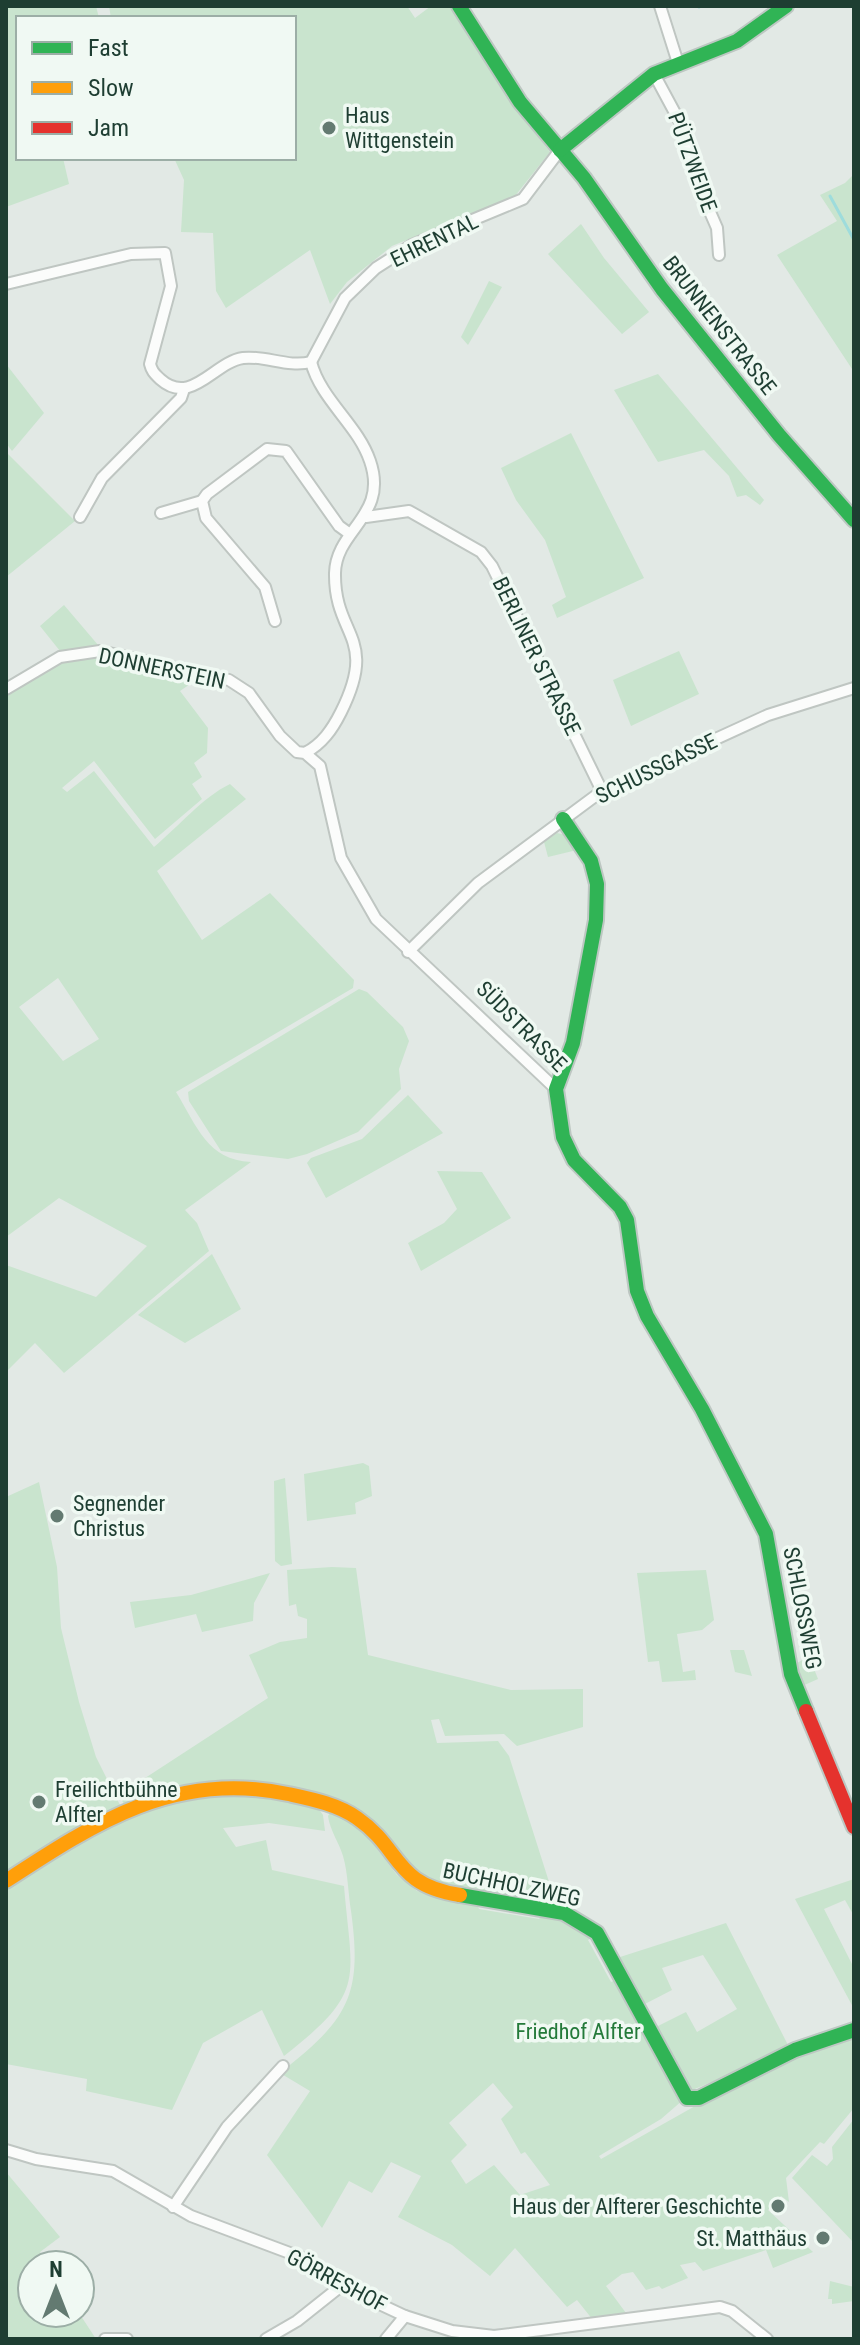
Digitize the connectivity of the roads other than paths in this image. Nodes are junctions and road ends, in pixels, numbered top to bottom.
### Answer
1 (459, 6) edge
2 (660, 6) edge
3 (786, 6) edge
4 (678, 63) junction
5 (654, 74) junction
6 (560, 150) junction
7 (719, 255) dead end
8 (6, 284) edge
9 (311, 362) junction
10 (184, 389) junction
11 (202, 501) junction
12 (161, 513) dead end
13 (80, 517) dead end
14 (366, 517) junction
15 (854, 520) edge
16 (350, 534) junction
17 (275, 621) dead end
18 (854, 688) edge
19 (6, 689) edge
20 (323, 741) junction
21 (305, 753) junction
22 (320, 766) junction
23 (602, 791) junction
24 (563, 819) junction
25 (408, 952) junction
26 (556, 1089) junction
27 (648, 1320) joint
28 (854, 1827) edge
29 (6, 1881) edge
30 (854, 2030) edge
31 (283, 2066) dead end
32 (6, 2150) edge
33 (173, 2207) junction
34 (341, 2286) junction
35 (405, 2316) junction
36 (105, 2339) edge
37 (127, 2339) edge
38 (266, 2339) edge
39 (386, 2339) edge
40 (767, 2339) edge

1 - 6 street, BRUNNENSTRASSE
2 - 4 street
3 - 4 street
4 - 5 street
5 - 6 street
5 - 7 street, PÜTZWEIDE
6 - 9 street, EHRENTAL
6 - 15 street, BRUNNENSTRASSE
8 - 10 street
9 - 10 street
9 - 14 street
10 - 13 street
11 - 12 street
11 - 16 street
11 - 17 street
14 - 16 street
14 - 23 street, BERLINER STRASSE
16 - 20 street
18 - 23 street, SCHUSSGASSE
19 - 21 street, DONNERSTEIN
20 - 21 street
20 - 22 street
21 - 22 street, DONNERSTEIN
22 - 25 street
23 - 24 street, SCHUSSGASSE
24 - 25 street, SCHUSSGASSE
24 - 26 street
25 - 26 street, SÜDSTRASSE
26 - 27 street, SÜDSTRASSE
27 - 28 street, SCHLOSSWEG
29 - 30 street, BUCHHOLZWEG
31 - 33 street
32 - 33 street, GÖRRESHOF
33 - 34 street, GÖRRESHOF
34 - 35 street, GÖRRESHOF
34 - 38 street
35 - 39 street
35 - 40 street, GÖRRESHOF
36 - 37 street

